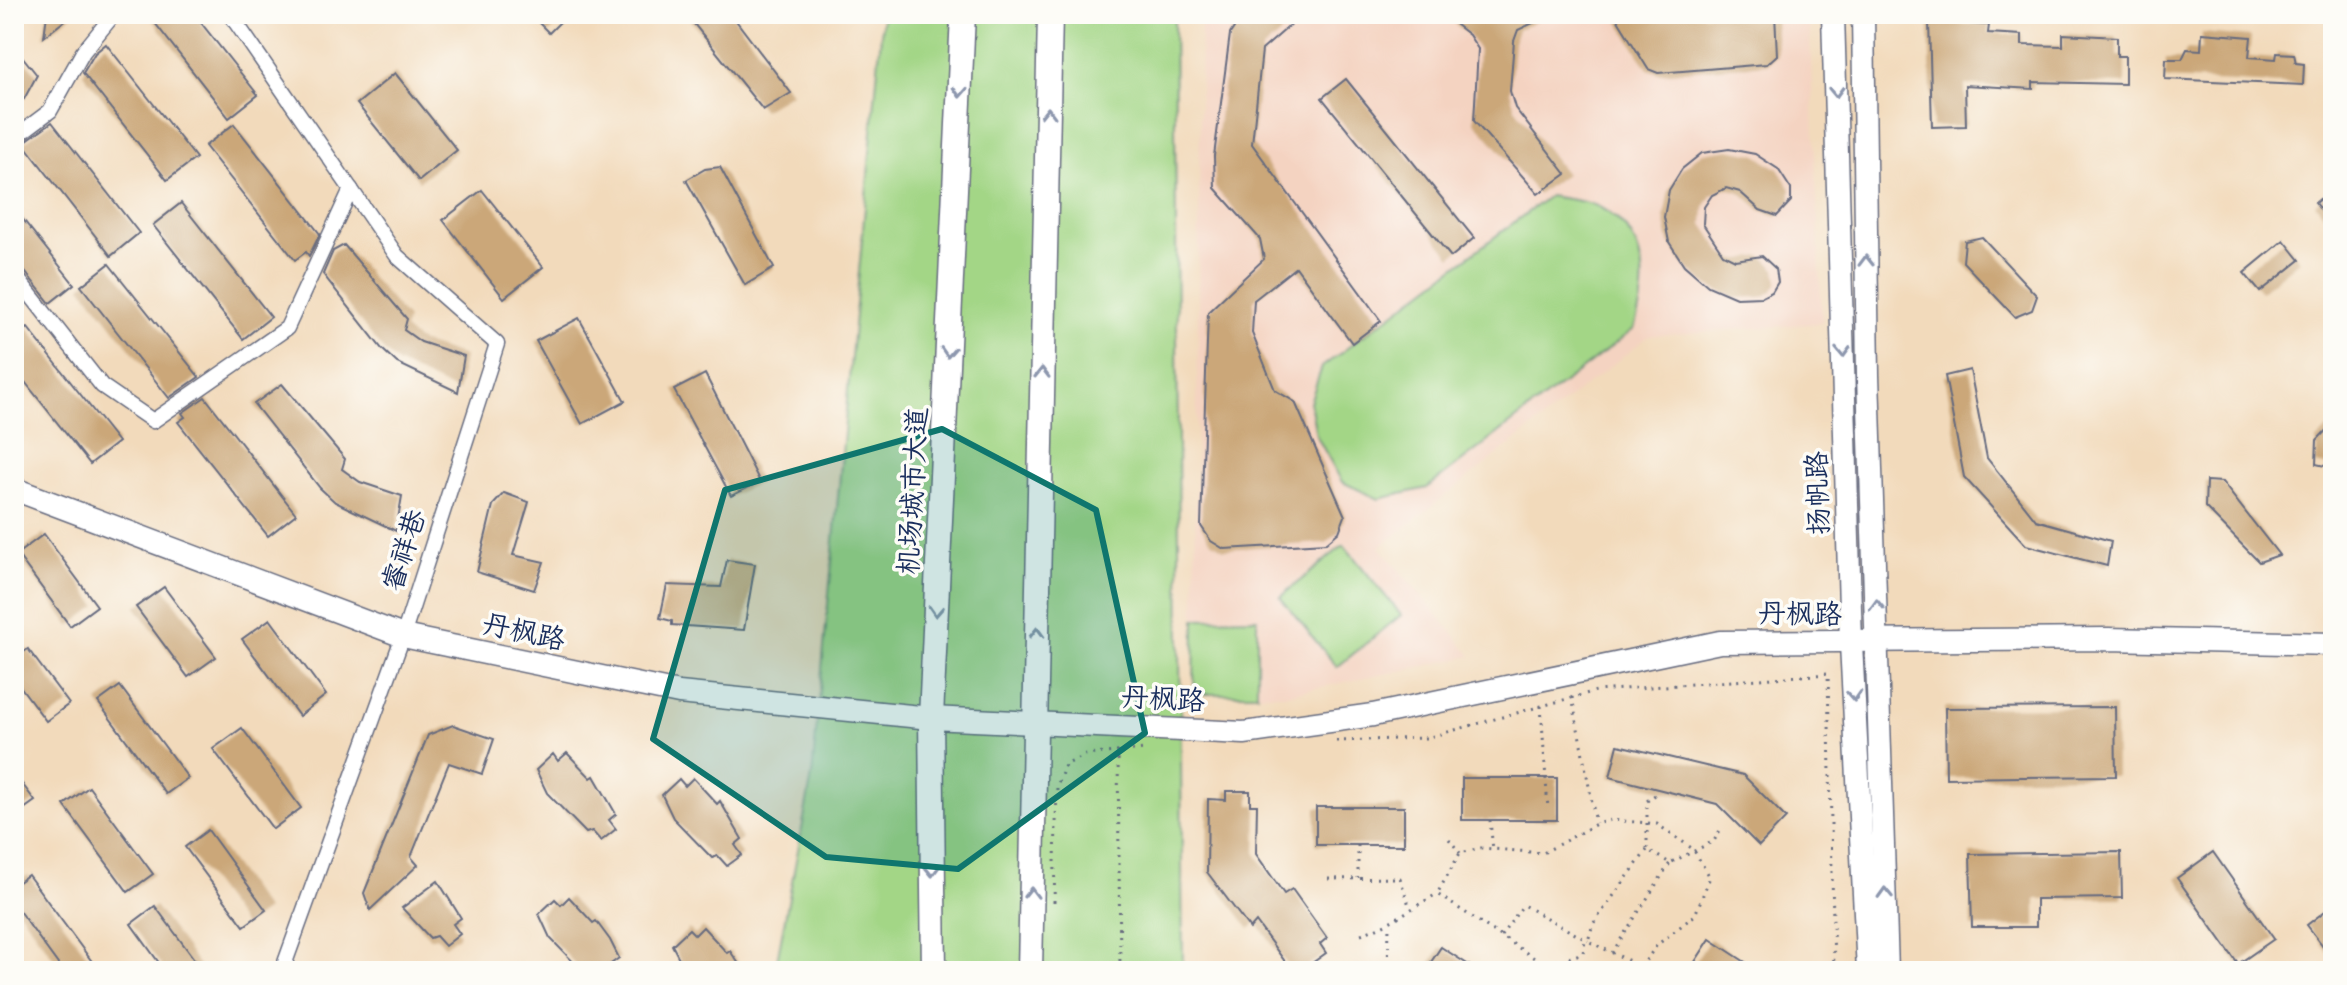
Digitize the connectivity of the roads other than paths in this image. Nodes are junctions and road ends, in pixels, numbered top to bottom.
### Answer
1 (114, 14) edge
2 (230, 14) edge
3 (963, 14) edge
4 (1050, 14) edge
5 (1833, 14) edge
6 (1863, 14) edge
7 (14, 138) edge
8 (351, 189) junction
9 (14, 274) edge
10 (14, 489) edge
11 (403, 636) junction
12 (1879, 643) junction
13 (1851, 644) junction
14 (2333, 644) edge
15 (931, 718) junction
16 (1035, 721) junction
17 (282, 971) edge
18 (934, 971) edge
19 (1030, 971) edge
20 (1868, 971) edge
21 (1887, 971) edge

1 - 7 street
2 - 8 street
3 -> 15 main road, 机场城市大道
16 -> 4 main road
5 -> 13 street, 扬帆路
12 -> 6 street
8 - 9 street
8 - 11 street, 睿祥巷
10 - 11 street, 丹枫路
11 - 15 street, 丹枫路
11 - 17 street, 睿祥巷
12 - 13 street, 丹枫路
12 - 14 street, 丹枫路
21 -> 12 street
13 - 16 street, 丹枫路
13 -> 20 street, 扬帆路
15 - 16 street, 丹枫路
15 -> 18 main road, 机场城市大道
19 -> 16 main road

